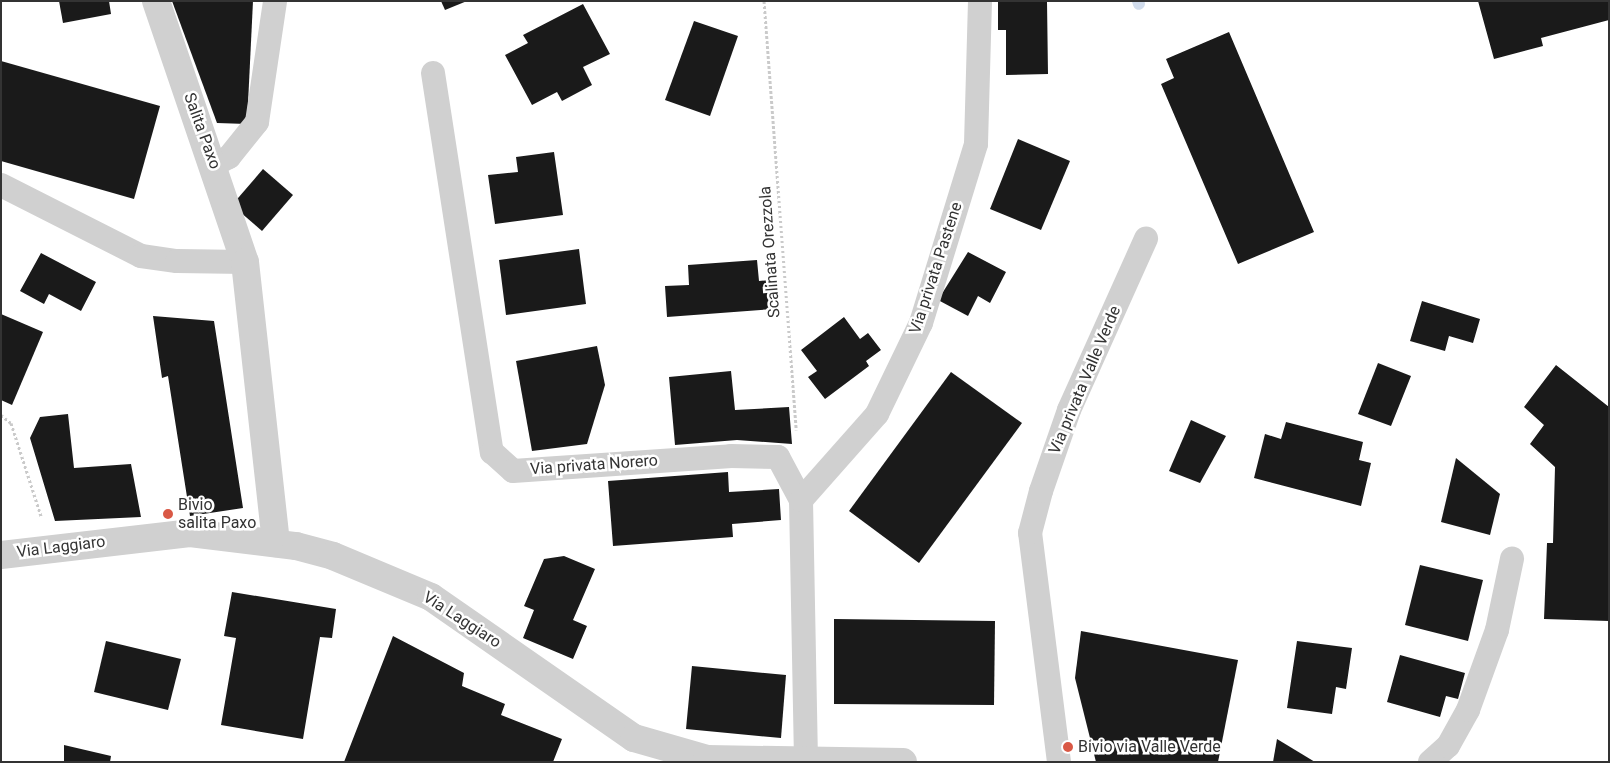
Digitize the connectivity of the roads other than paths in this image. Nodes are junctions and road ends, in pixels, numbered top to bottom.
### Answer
1 (156, 1) edge
2 (275, 1) edge
3 (980, 1) edge
4 (432, 73) dead end
5 (214, 165) junction
6 (1, 185) edge
7 (1146, 239) dead end
8 (246, 262) junction
9 (801, 500) junction
10 (276, 543) junction
11 (1, 555) edge
12 (1512, 559) dead end
13 (806, 760) junction
14 (903, 762) edge
15 (1059, 762) edge
16 (1430, 762) edge

1 - 5 street, Salita Paxo
2 - 5 lane
3 - 9 lane, Via privata Pastene
4 - 9 lane, Via privata Norero
5 - 8 street, Salita Paxo
6 - 8 lane
7 - 15 lane, Via privata Valle Verde
8 - 10 street, Salita Paxo
9 - 13 lane, Via privata Norero
10 - 11 street, Via Laggiaro
10 - 13 street, Via Laggiaro
12 - 16 lane
13 - 14 street, Via Laggiaro

